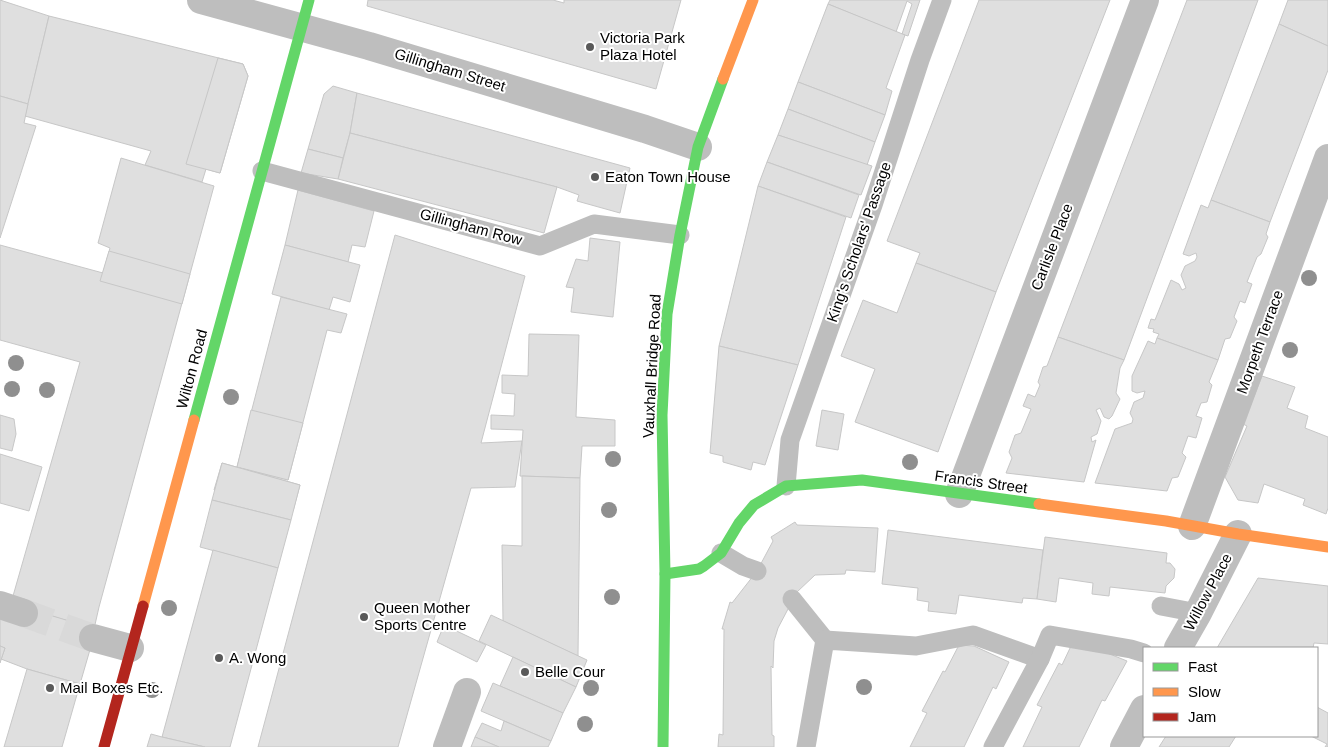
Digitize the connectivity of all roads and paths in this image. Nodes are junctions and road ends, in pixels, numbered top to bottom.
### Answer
1 (201, 0) edge
2 (309, 0) edge
3 (753, 0) edge
4 (942, 0) edge
5 (1145, 0) edge
6 (302, 27) junction
7 (698, 147) junction
8 (1328, 158) edge
9 (262, 170) junction
10 (680, 235) junction
11 (786, 486) junction
12 (959, 494) junction
13 (1192, 526) junction
14 (1238, 534) junction
15 (1328, 547) edge
16 (721, 553) junction
17 (757, 571) dead end
18 (665, 574) junction
19 (792, 599) dead end
20 (1161, 606) dead end
21 (1198, 613) junction
22 (93, 638) tunnel mouth
23 (825, 640) junction
24 (1179, 647) edge
25 (130, 648) junction
26 (1143, 653) edge
27 (1040, 659) junction
28 (467, 692) dead end
29 (1143, 711) edge
30 (104, 747) edge
31 (447, 747) edge
32 (663, 747) edge
33 (806, 747) edge
34 (993, 747) edge
35 (1124, 747) edge

1 - 6 street, Gillingham Street
2 - 6 main road, Wilton Road
3 - 7 main road, Vauxhall Bridge Road
4 - 11 lane, King's Scholars' Passage
5 - 12 street, Carlisle Place
6 - 7 street, Gillingham Street
6 - 9 main road, Wilton Road
7 - 10 main road, Vauxhall Bridge Road
8 - 13 street, Morpeth Terrace
9 - 10 lane, Gillingham Row
9 - 25 main road, Wilton Road
10 - 18 main road, Vauxhall Bridge Road
11 - 12 main road, Francis Street
11 - 16 main road, Francis Street
12 - 13 main road, Francis Street
13 - 14 main road, Francis Street
14 - 15 main road, Francis Street
14 - 21 street, Willow Place
16 - 17 lane
16 - 18 main road, Francis Street
18 - 32 main road, Vauxhall Bridge Road
19 - 23 lane
20 - 21 lane
21 - 24 street, Willow Place
22 - 25 street
23 - 27 lane
23 - 33 lane
25 - 30 main road, Wilton Road
26 - 27 lane
27 - 34 lane
28 - 31 street
29 - 35 street

